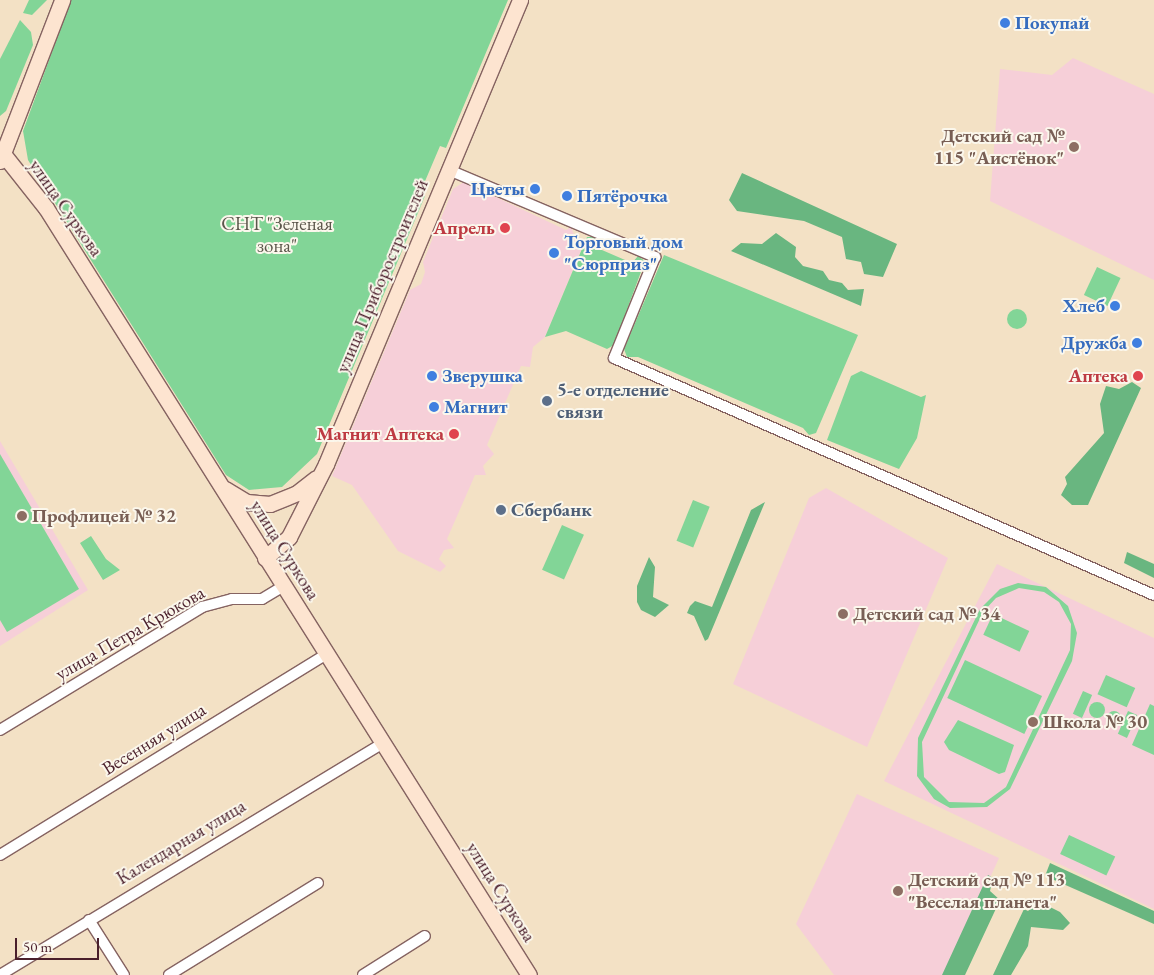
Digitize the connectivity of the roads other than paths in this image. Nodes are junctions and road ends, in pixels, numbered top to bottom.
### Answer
1 (62, 0) edge
2 (520, 0) edge
3 (1, 155) edge
4 (449, 170) junction
5 (326, 464) junction
6 (219, 483) junction
7 (265, 558) junction
8 (284, 586) junction
9 (1154, 595) edge
10 (327, 654) junction
11 (0, 730) edge
12 (383, 743) junction
13 (0, 855) edge
14 (318, 883) dead end
15 (89, 920) junction
16 (426, 936) dead end
17 (0, 975) edge
18 (124, 975) edge
19 (169, 975) edge
20 (364, 975) edge
21 (529, 975) edge

1 - 3 main road
2 - 4 main road, улица Приборостроителей
3 - 6 main road, улица Суркова
4 - 5 main road, улица Приборостроителей
4 - 9 street
5 - 6 main road
5 - 7 main road, улица Приборостроителей
6 - 7 main road, улица Суркова
7 - 8 main road, улица Суркова
8 - 10 main road, улица Суркова
8 - 11 street, улица Петра Крюкова
10 - 12 main road, улица Суркова
10 - 13 street, Весенняя улица
12 - 15 street, Календарная улица
12 - 21 main road, улица Суркова
14 - 19 street
15 - 17 street, Календарная улица
15 - 18 street
16 - 20 street

